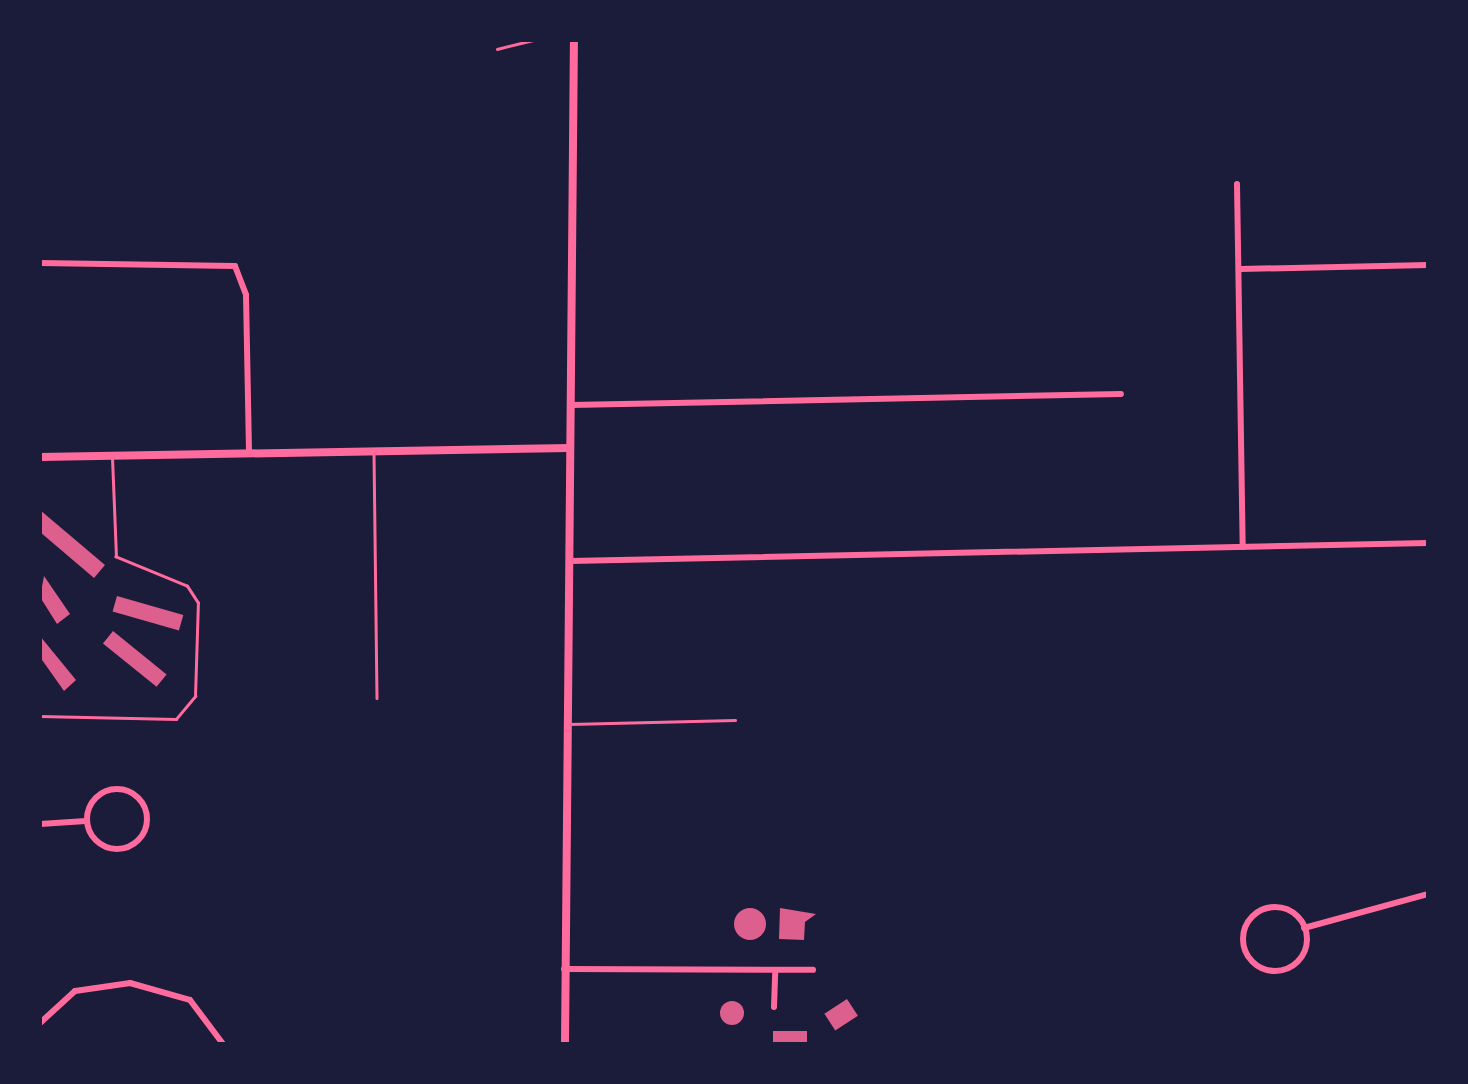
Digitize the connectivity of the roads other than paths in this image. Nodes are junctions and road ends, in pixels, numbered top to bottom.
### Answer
1 (534, 40) edge
2 (574, 40) edge
3 (497, 49) dead end
4 (1237, 184) dead end
5 (40, 264) edge
6 (1428, 265) edge
7 (1240, 269) junction
8 (1121, 394) dead end
9 (571, 405) junction
10 (570, 448) junction
11 (374, 452) junction
12 (249, 453) junction
13 (112, 456) junction
14 (40, 457) edge
15 (1428, 544) edge
16 (1243, 547) junction
17 (570, 562) junction
18 (377, 698) dead end
19 (40, 716) edge
20 (735, 720) dead end
21 (568, 724) junction
22 (86, 821) junction
23 (40, 824) edge
24 (1428, 894) edge
25 (1304, 928) junction
26 (564, 969) junction
27 (775, 970) junction
28 (813, 970) dead end
29 (774, 1006) dead end
30 (40, 1023) edge
31 (223, 1044) edge
32 (564, 1044) edge

1 - 3 lane
2 - 9 main road
4 - 7 street
5 - 12 street
6 - 7 street
7 - 16 street
8 - 9 street
9 - 10 main road
10 - 11 main road
10 - 17 main road
11 - 12 main road
11 - 18 lane
12 - 13 main road
13 - 14 main road
13 - 19 lane
15 - 16 street
16 - 17 street
17 - 21 main road
20 - 21 lane
21 - 26 main road
22 - 22 street
22 - 23 street
24 - 25 street
25 - 25 street
26 - 27 street
26 - 32 main road
27 - 28 street
27 - 29 street
30 - 31 street

